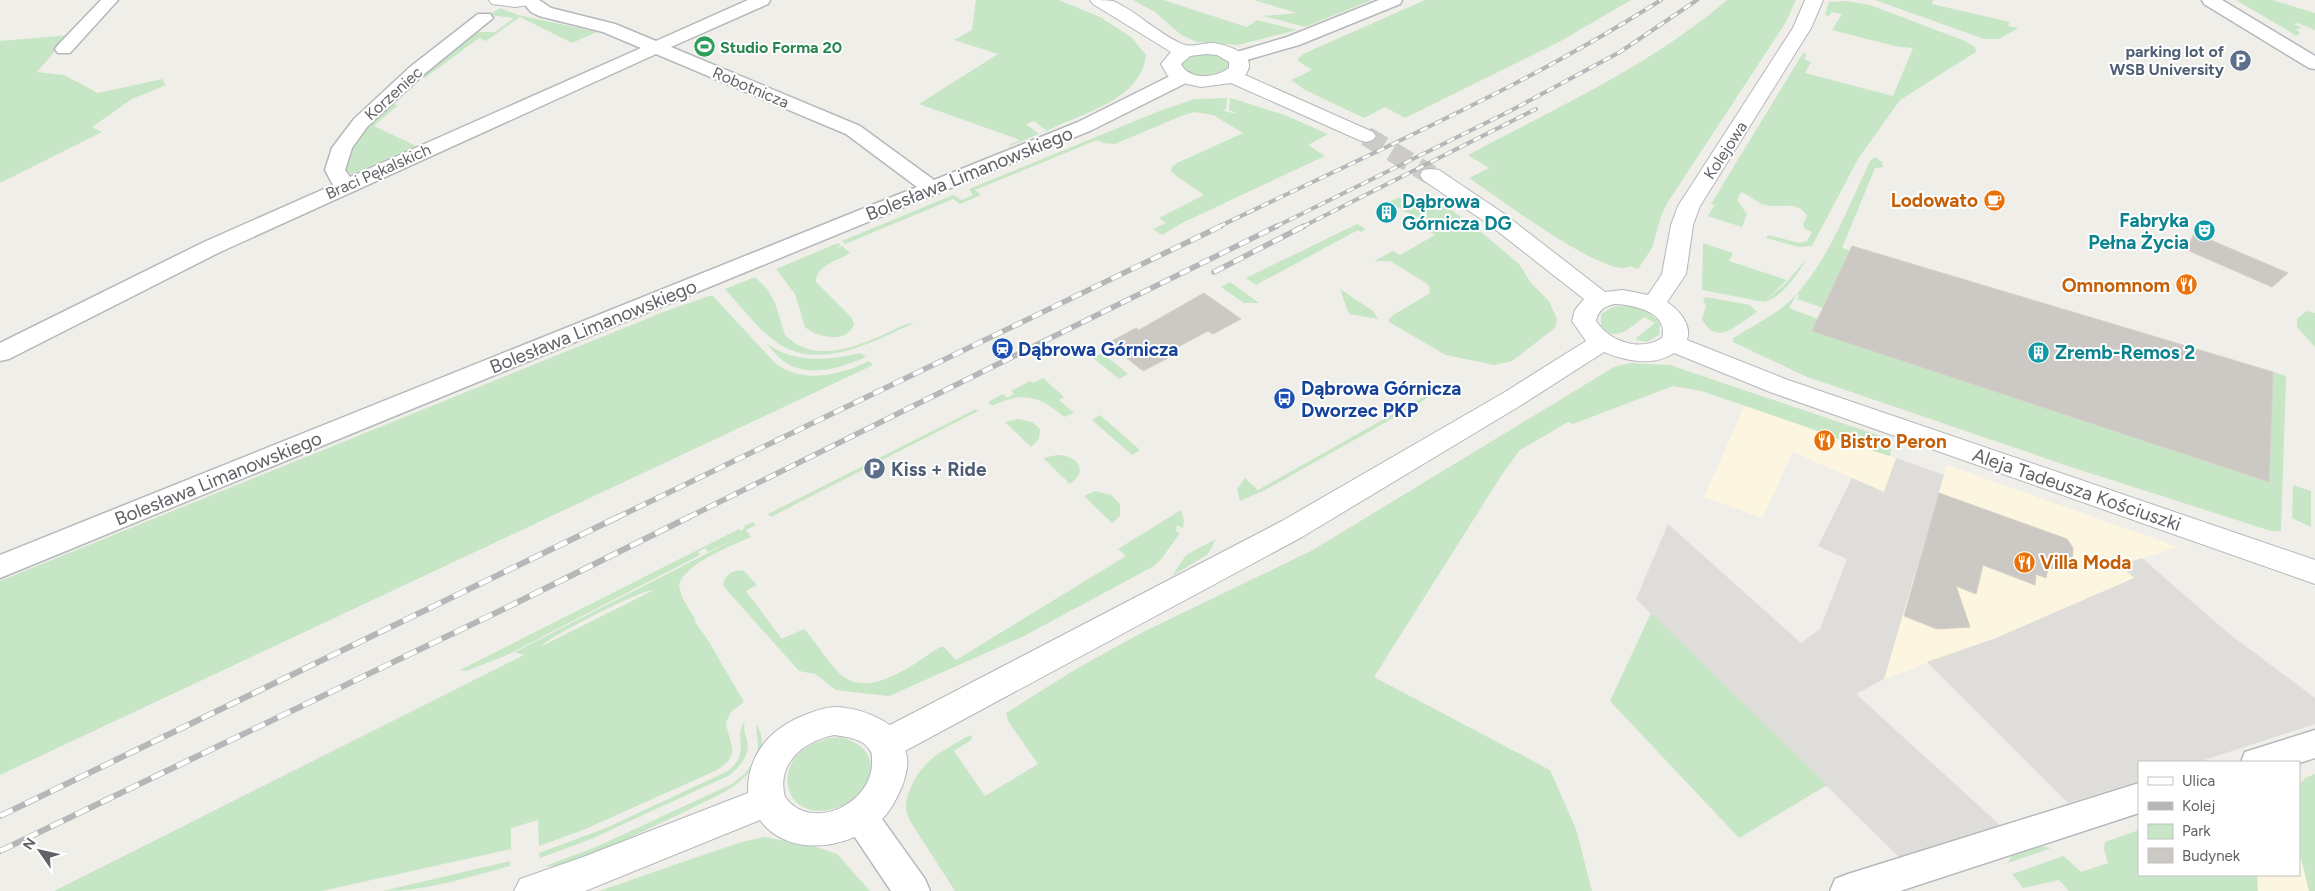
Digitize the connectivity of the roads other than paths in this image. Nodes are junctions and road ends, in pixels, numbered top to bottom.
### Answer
1 (110, 0) edge
2 (498, 0) edge
3 (530, 0) edge
4 (762, 0) edge
5 (1099, 0) edge
6 (1394, 0) edge
7 (1814, 0) edge
8 (2210, 0) edge
9 (484, 18) dead end
10 (655, 46) junction
11 (64, 49) dead end
12 (1184, 52) junction
13 (2315, 64) edge
14 (1234, 67) junction
15 (1183, 78) junction
16 (1366, 136) tunnel mouth
17 (1431, 174) tunnel mouth
18 (344, 186) junction
19 (932, 188) junction
20 (1600, 300) junction
21 (1653, 305) junction
22 (1602, 342) junction
23 (1672, 343) junction
24 (0, 353) edge
25 (0, 567) edge
26 (2315, 572) edge
27 (886, 744) junction
28 (2315, 744) edge
29 (2260, 761) edge
30 (2138, 798) edge
31 (768, 800) junction
32 (860, 816) junction
33 (533, 891) edge
34 (912, 891) edge
35 (1848, 891) edge

1 - 11 street
2 - 3 street
3 - 10 street, Robotnicza
4 - 10 street, Braci Pękalskich
5 - 12 street
6 - 14 street
7 - 21 street, Kolejowa
8 - 13 street
9 - 18 street, Korzeniec
10 - 18 street, Braci Pękalskich
10 - 19 street, Robotnicza
12 - 14 street
12 - 15 street
14 - 15 street
14 - 16 street
15 - 19 street, Bolesława Limanowskiego
17 - 20 street
18 - 24 street, Braci Pękalskich
19 - 25 street, Bolesława Limanowskiego
20 - 21 street
20 - 22 street
21 - 23 street
22 - 23 street
22 - 27 street
23 - 26 street, Aleja Tadeusza Kościuszki
27 - 31 street
27 - 32 street
28 - 29 street
30 - 35 street
31 - 32 street
31 - 33 street
32 - 34 street

